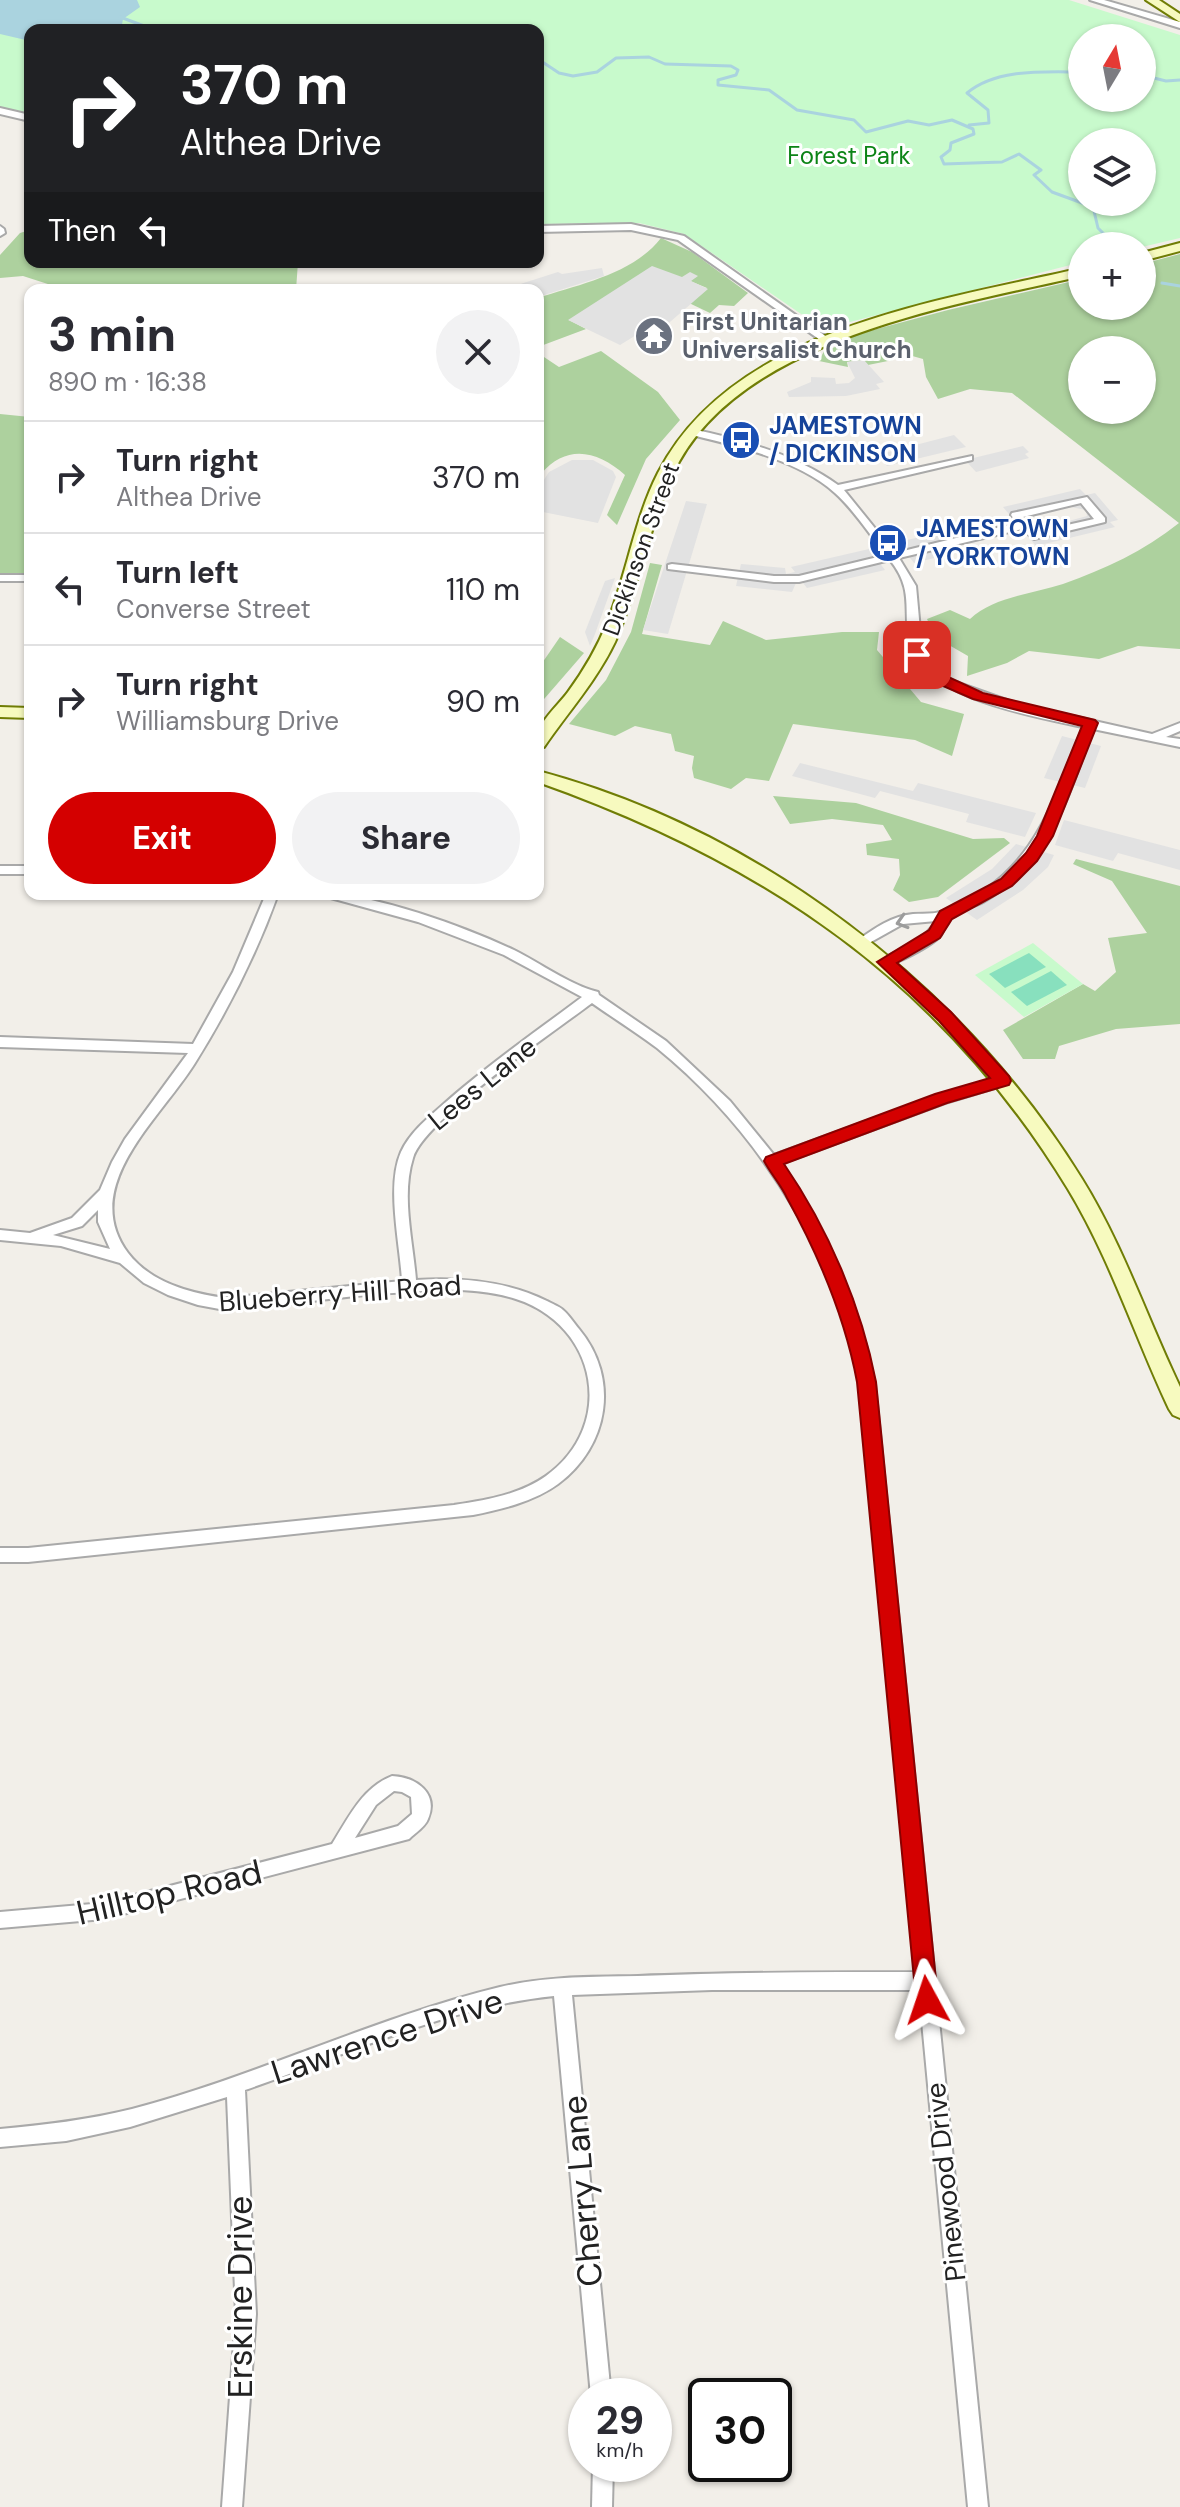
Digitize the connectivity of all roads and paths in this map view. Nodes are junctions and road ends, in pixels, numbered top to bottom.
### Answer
1 (1094, 0) edge
2 (1154, 2) edge
3 (1135, 12) junction
4 (1180, 19) edge
5 (1180, 25) edge
6 (0, 111) edge
7 (24, 117) edge
8 (544, 229) edge
9 (1180, 247) edge
10 (1156, 253) edge
11 (1068, 275) edge
12 (826, 340) junction
13 (691, 432) junction
14 (968, 458) dead end
15 (836, 489) junction
16 (1024, 525) junction
17 (892, 557) junction
18 (672, 567) dead end
19 (0, 578) edge
20 (24, 578) edge
21 (0, 712) edge
22 (24, 713) edge
23 (1090, 723) junction
24 (1180, 727) edge
25 (544, 735) edge
26 (1152, 738) junction
27 (1180, 743) edge
28 (544, 778) edge
29 (0, 870) edge
30 (24, 870) edge
31 (269, 900) edge
32 (354, 900) edge
33 (946, 915) junction
34 (862, 943) junction
35 (886, 962) junction
36 (593, 995) junction
37 (0, 1042) edge
38 (197, 1049) junction
39 (1003, 1081) junction
40 (773, 1161) junction
41 (106, 1193) junction
42 (0, 1235) edge
43 (24, 1237) junction
44 (124, 1259) junction
45 (410, 1287) junction
46 (1180, 1409) edge
47 (0, 1555) edge
48 (337, 1851) junction
49 (0, 1920) edge
50 (925, 1981) junction
51 (562, 1987) junction
52 (236, 2086) junction
53 (0, 2138) edge
54 (599, 2378) edge
55 (603, 2482) edge
56 (232, 2507) edge
57 (602, 2507) edge
58 (978, 2507) edge

1 - 3 street
2 - 3 street
2 - 4 main road
3 - 5 street
6 - 7 street
8 - 12 street
9 - 10 main road
11 - 12 main road, Dickinson Street
12 - 13 main road, Dickinson Street
13 - 15 street
13 - 25 main road, Dickinson Street
14 - 15 street
15 - 17 street
16 - 16 street
16 - 17 street
17 - 18 street
17 - 23 street
19 - 20 street
21 - 22 main road
23 - 26 street
23 - 33 street
24 - 26 street
26 - 27 street
28 - 34 main road
29 - 30 street
31 - 38 street, Blueberry Hill Road
32 - 36 street, Pinewood Drive
33 -> 34 street
33 - 35 street
34 - 35 main road
35 - 39 main road
36 - 40 street, Pinewood Drive
36 - 45 street, Lees Lane
37 - 38 street
38 - 41 street, Blueberry Hill Road
39 - 40 street
39 - 46 main road
40 - 50 street, Pinewood Drive
41 - 43 street
41 - 44 street, Blueberry Hill Road
42 - 43 street
43 - 44 street
44 - 45 street, Blueberry Hill Road
45 - 47 street, Blueberry Hill Road
48 - 48 street, Hilltop Road
48 - 49 street, Hilltop Road
50 - 51 street, Lawrence Drive
50 - 58 street, Pinewood Drive
51 - 52 street, Lawrence Drive
51 - 54 street, Cherry Lane
52 - 53 street, Lawrence Drive
52 - 56 street, Erskine Drive
55 - 57 street

